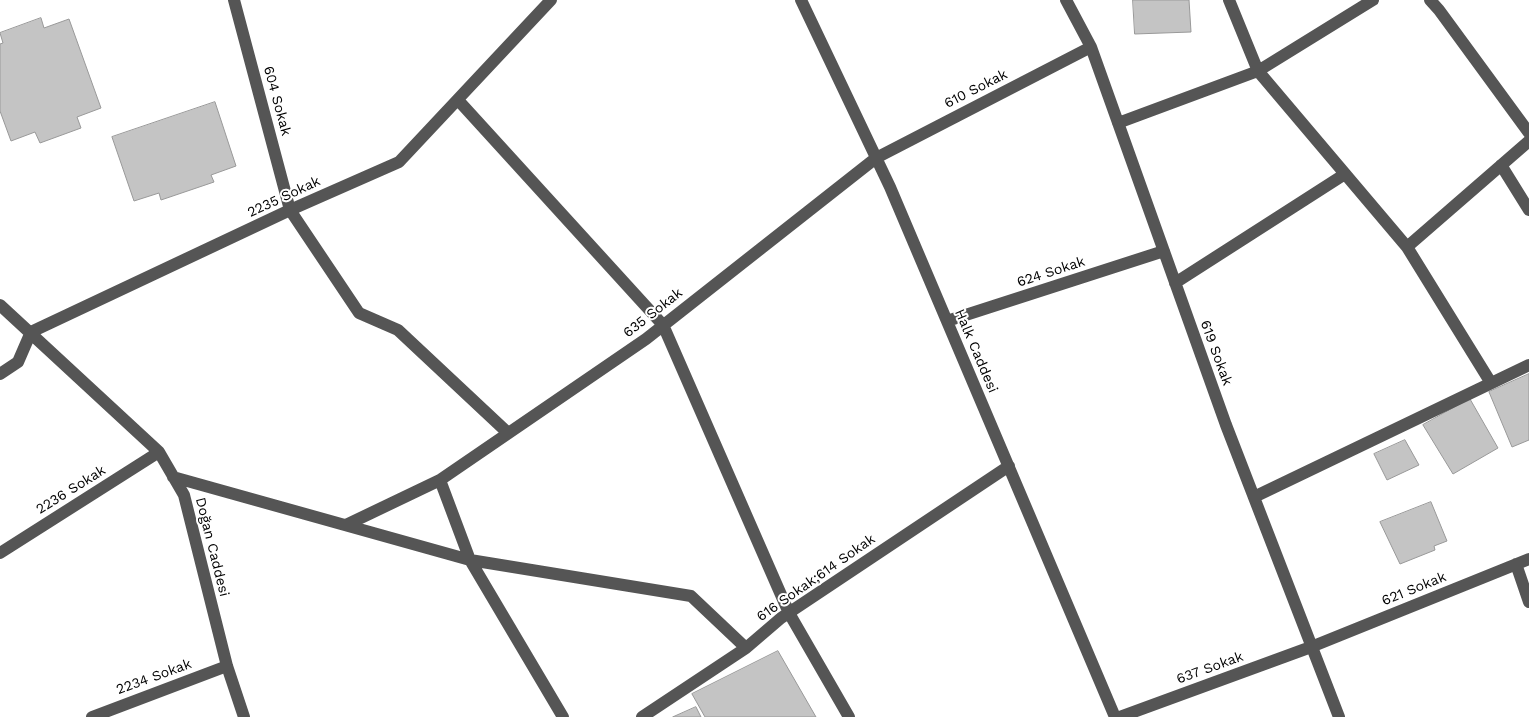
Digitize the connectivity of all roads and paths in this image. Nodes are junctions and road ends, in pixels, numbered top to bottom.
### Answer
1 (234, 0) edge
2 (551, 0) edge
3 (801, 0) edge
4 (1066, 0) edge
5 (1229, 0) edge
6 (1373, 0) edge
7 (1430, 0) edge
8 (1091, 47) junction
9 (1258, 71) junction
10 (458, 100) junction
11 (1118, 123) junction
12 (1529, 133) edge
13 (1529, 141) edge
14 (876, 158) junction
15 (1501, 165) junction
16 (1345, 174) junction
17 (290, 210) junction
18 (1529, 210) edge
19 (1407, 247) junction
20 (1164, 251) junction
21 (1175, 283) junction
22 (0, 305) edge
23 (947, 320) junction
24 (663, 325) junction
25 (31, 332) junction
26 (1529, 365) edge
27 (0, 374) edge
28 (1491, 383) junction
29 (508, 433) junction
30 (159, 452) junction
31 (1009, 466) junction
32 (173, 477) junction
33 (440, 480) junction
34 (1254, 498) junction
35 (346, 525) junction
36 (0, 553) edge
37 (1529, 559) edge
38 (470, 560) junction
39 (1516, 564) junction
40 (1529, 602) edge
41 (789, 613) junction
42 (1311, 646) junction
43 (746, 648) junction
44 (227, 666) junction
45 (92, 717) edge
46 (244, 717) edge
47 (564, 717) edge
48 (642, 717) edge
49 (849, 717) edge
50 (1115, 717) edge
51 (1120, 717) edge
52 (1339, 717) edge

1 - 17 street, 604 Sokak
2 - 10 street, 2235 Sokak
3 - 14 street, Halk Caddesi
4 - 8 street, 619 Sokak
5 - 9 street
6 - 9 street
7 - 12 street
8 - 11 street, 619 Sokak
8 - 14 street, 610 Sokak
9 - 11 street
9 - 16 street
10 - 17 street, 2235 Sokak
10 - 24 street
11 - 20 street, 619 Sokak
13 - 15 street
14 - 23 street, Halk Caddesi
14 - 24 street, 635 Sokak
15 - 18 street
15 - 19 street
16 - 19 street
16 - 21 street
17 - 25 street, 2235 Sokak
17 - 29 street, 604 Sokak
19 - 28 street
20 - 21 street, 619 Sokak
20 - 23 street, 624 Sokak
21 - 34 street, 619 Sokak
22 - 25 street, Doğan Caddesi
23 - 31 street, Halk Caddesi
24 - 29 street, 635 Sokak
24 - 41 street
25 - 27 street
25 - 30 street, Doğan Caddesi
26 - 28 street
28 - 34 street
29 - 33 street, 635 Sokak
30 - 32 street, Doğan Caddesi
30 - 36 street, 2236 Sokak
31 - 41 street, 616 Sokak;614 Sokak
31 - 50 street, Halk Caddesi
32 - 35 street
32 - 44 street, Doğan Caddesi
33 - 35 street, 635 Sokak
33 - 38 street
34 - 42 street, 619 Sokak
35 - 38 street
37 - 39 street, 621 Sokak
38 - 43 street
38 - 47 street
39 - 40 street
39 - 42 street, 621 Sokak
41 - 43 street, 616 Sokak;614 Sokak
41 - 49 street
42 - 51 street, 637 Sokak
42 - 52 street, 619 Sokak
43 - 48 street, 616 Sokak;614 Sokak
44 - 45 street, 2234 Sokak
44 - 46 street, Doğan Caddesi

